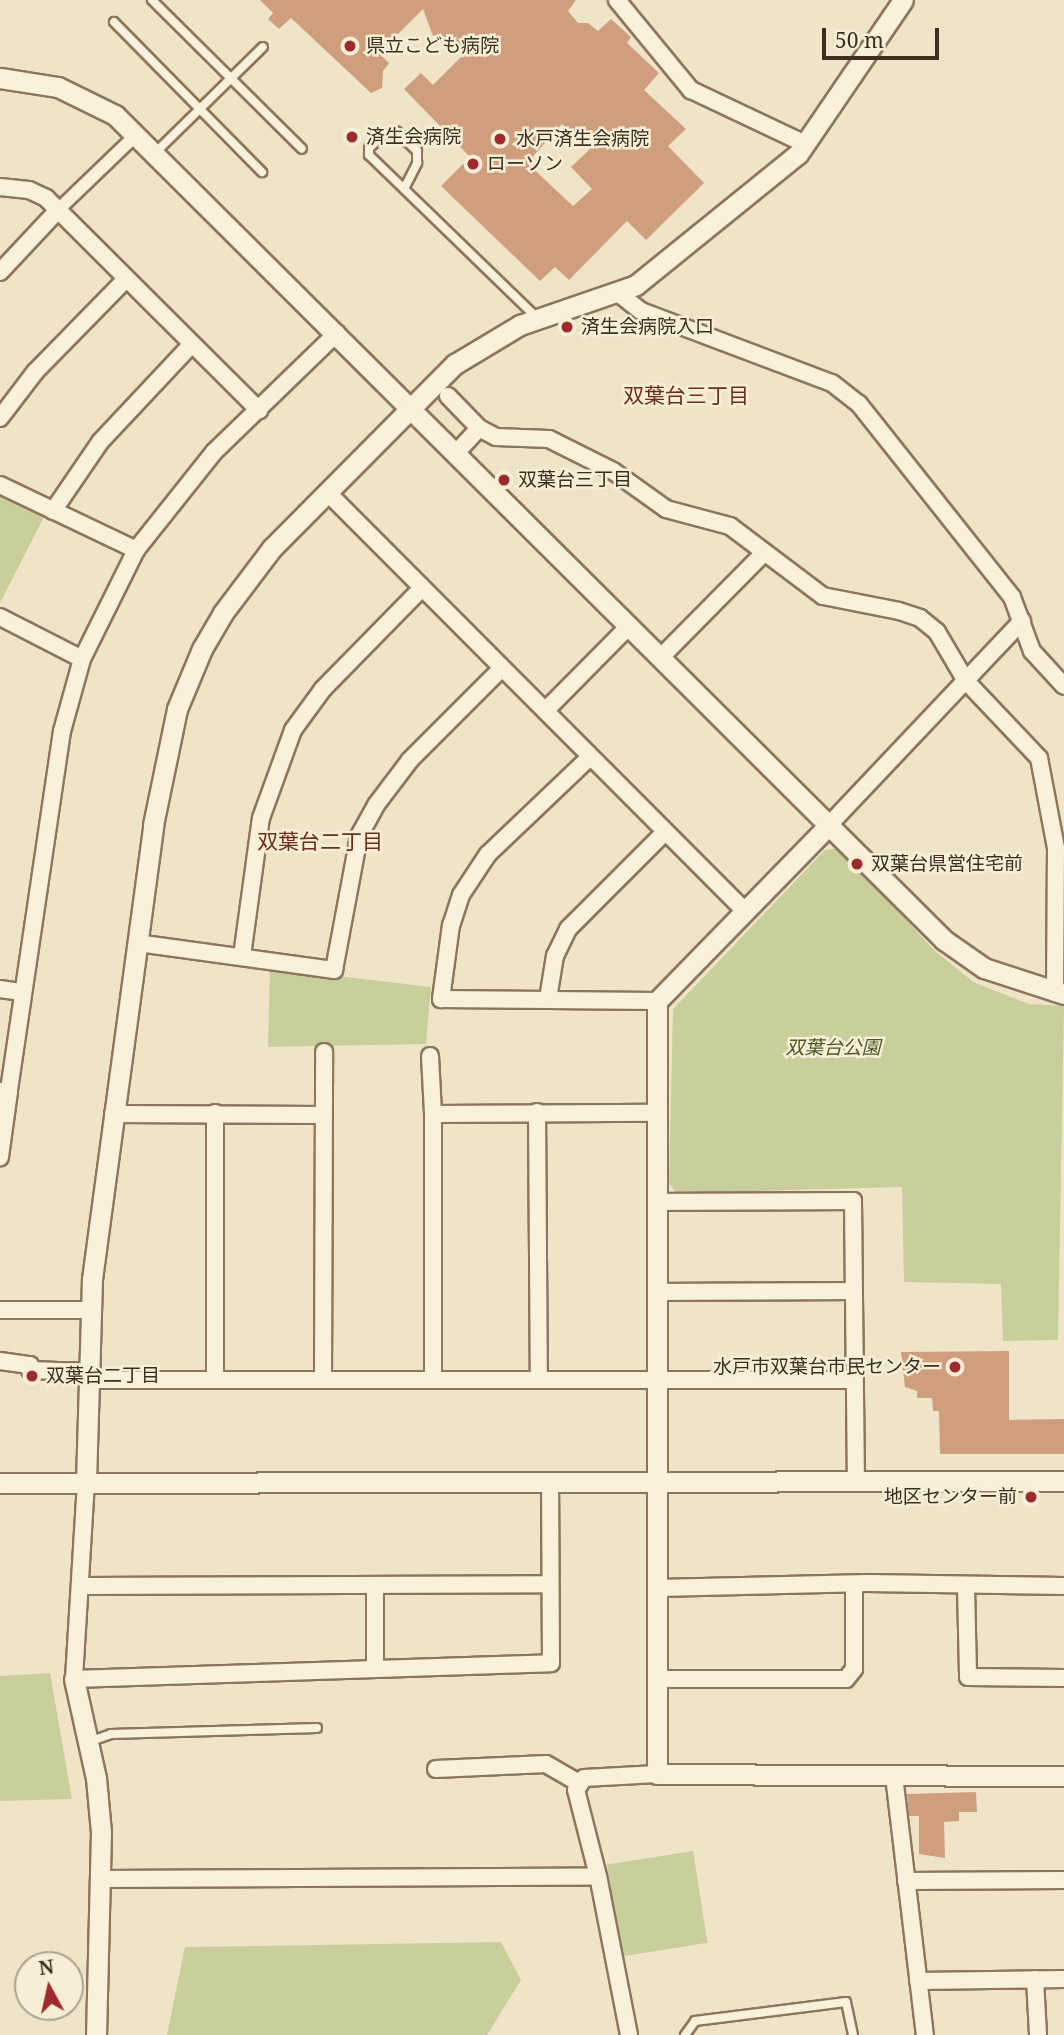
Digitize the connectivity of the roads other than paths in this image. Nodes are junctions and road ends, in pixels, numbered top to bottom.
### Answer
1 (152, 0) edge
2 (617, 0) edge
3 (903, 0) edge
4 (114, 22) dead end
5 (262, 47) dead end
6 (0, 78) edge
7 (232, 79) junction
8 (201, 109) junction
9 (137, 134) junction
10 (805, 144) junction
11 (302, 149) dead end
12 (155, 153) junction
13 (262, 172) dead end
14 (0, 187) edge
15 (405, 187) junction
16 (58, 210) junction
17 (0, 272) edge
18 (126, 278) junction
19 (618, 293) junction
20 (537, 318) junction
21 (337, 333) junction
22 (192, 344) junction
23 (448, 396) dead end
24 (411, 407) junction
25 (260, 410) junction
26 (0, 418) edge
27 (480, 428) junction
28 (456, 453) junction
29 (0, 485) edge
30 (327, 492) junction
31 (53, 511) junction
32 (136, 550) junction
33 (762, 555) junction
34 (422, 589) junction
35 (0, 617) edge
36 (1022, 621) junction
37 (629, 626) junction
38 (660, 657) junction
39 (82, 659) junction
40 (502, 668) junction
41 (966, 681) junction
42 (1064, 686) edge
43 (546, 710) junction
44 (590, 757) junction
45 (829, 825) junction
46 (665, 832) junction
47 (746, 912) junction
48 (136, 943) junction
49 (242, 956) junction
50 (0, 989) edge
51 (22, 992) junction
52 (1060, 994) edge
53 (548, 999) junction
54 (657, 1001) junction
55 (324, 1052) dead end
56 (430, 1056) dead end
57 (4, 1092) edge
58 (537, 1112) junction
59 (657, 1113) junction
60 (113, 1114) junction
61 (215, 1114) junction
62 (433, 1114) junction
63 (323, 1115) junction
64 (0, 1157) edge
65 (656, 1202) junction
66 (853, 1291) junction
67 (657, 1292) junction
68 (0, 1310) edge
69 (89, 1310) junction
70 (0, 1361) edge
71 (88, 1376) junction
72 (538, 1378) junction
73 (433, 1379) junction
74 (215, 1380) junction
75 (323, 1380) junction
76 (854, 1380) junction
77 (656, 1381) junction
78 (657, 1481) junction
79 (856, 1481) junction
80 (1064, 1481) edge
81 (86, 1482) junction
82 (550, 1482) junction
83 (0, 1483) edge
84 (550, 1584) junction
85 (854, 1584) junction
86 (375, 1585) junction
87 (81, 1586) junction
88 (966, 1586) junction
89 (1064, 1586) edge
90 (659, 1588) junction
91 (375, 1668) junction
92 (1064, 1678) edge
93 (74, 1679) junction
94 (659, 1679) junction
95 (317, 1728) dead end
96 (88, 1742) junction
97 (436, 1769) dead end
98 (657, 1774) junction
99 (894, 1776) junction
100 (1064, 1776) edge
101 (580, 1784) junction
102 (598, 1876) junction
103 (101, 1879) junction
104 (1064, 1880) edge
105 (906, 1881) junction
106 (1035, 1979) junction
107 (1064, 1979) edge
108 (918, 1981) junction
109 (96, 2035) edge
110 (629, 2035) edge
111 (685, 2035) edge
112 (853, 2035) edge
113 (925, 2035) edge
114 (1038, 2035) edge

1 - 7 lane
2 - 10 street
3 - 10 street
4 - 8 lane
5 - 7 lane
6 - 9 street
7 - 8 lane
7 - 11 lane
8 - 12 lane
8 - 13 lane
9 - 12 street
9 - 16 street
10 - 19 street
12 - 21 street
14 - 16 street
15 - 15 lane
15 - 20 lane
16 - 17 street
16 - 18 street
18 - 22 street
18 - 26 street
19 - 20 street
19 - 36 street
20 - 24 street
21 - 24 street
21 - 25 street
22 - 25 street
22 - 31 street
23 - 27 street
24 - 28 street
24 - 30 street
25 - 32 street
27 - 28 street
27 - 33 street
28 - 37 street
29 - 31 street
30 - 34 street
30 - 48 street
31 - 32 street
32 - 39 street
33 - 38 street
33 - 41 street
34 - 40 street
34 - 49 street
35 - 39 street
36 - 41 street
36 - 42 street
37 - 38 street
37 - 43 street
38 - 45 street
39 - 51 street
40 - 43 street
40 - 49 street
41 - 45 street
41 - 52 street
43 - 44 street
44 - 46 street
44 - 53 street
45 - 47 street
45 - 52 street
46 - 47 street
46 - 53 street
47 - 54 street
48 - 49 street
48 - 60 street
50 - 51 street
51 - 57 street
53 - 54 street
54 - 59 street
55 - 63 street
56 - 62 street
57 - 64 street
58 - 59 street
58 - 62 street
58 - 72 street
59 - 65 street
60 - 61 street
60 - 69 street
61 - 63 street
61 - 74 street
62 - 73 street
63 - 75 street
65 - 66 street
65 - 67 street
66 - 67 street
66 - 76 street
67 - 77 street
68 - 69 street
69 - 71 street
70 - 71 street
71 - 74 street
71 - 81 street
72 - 73 street
72 - 77 street
73 - 75 street
74 - 75 street
76 - 77 street
76 - 79 street
77 - 78 street
78 - 79 street
78 - 82 street
78 - 90 street
79 - 80 street
81 - 82 street
81 - 83 street
81 - 87 street
82 - 84 street
84 - 86 street
84 - 91 street
85 - 88 street
85 - 90 street
85 - 94 street
86 - 87 street
86 - 91 street
87 - 93 street
88 - 89 street
88 - 92 street
90 - 94 street
91 - 93 street
93 - 96 street
94 - 98 street
95 - 96 lane
96 - 103 street
97 - 101 street
98 - 99 street
98 - 101 street
99 - 100 street
99 - 105 street
101 - 102 street
102 - 103 street
102 - 110 street
103 - 109 street
104 - 105 street
105 - 108 street
106 - 107 street
106 - 108 street
106 - 114 street
108 - 113 street
111 - 112 lane

